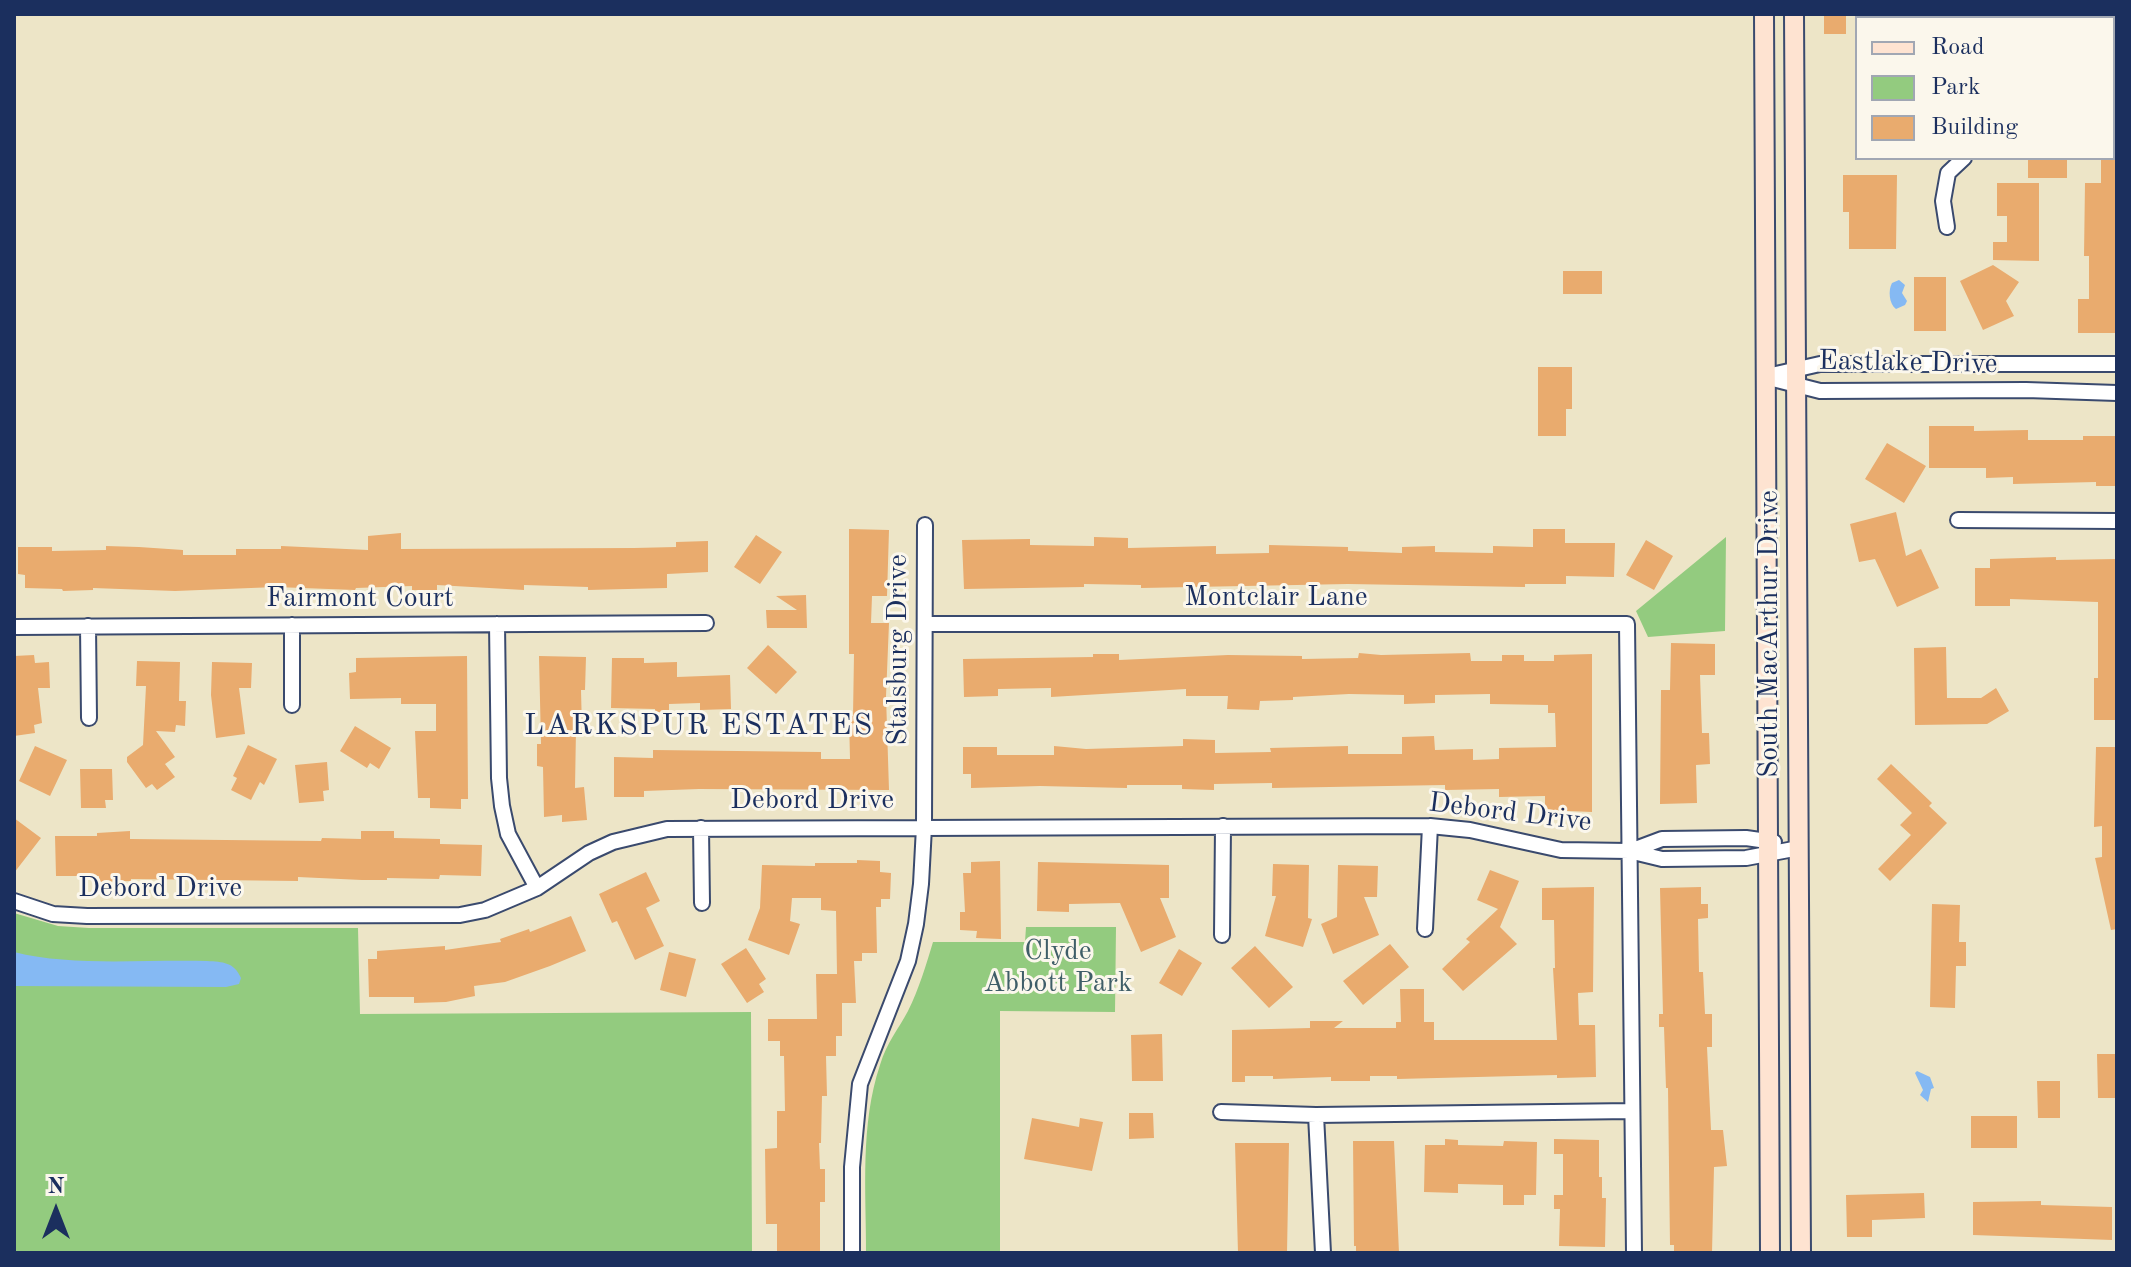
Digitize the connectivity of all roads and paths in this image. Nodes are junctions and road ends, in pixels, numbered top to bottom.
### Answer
1 (1764, 14) edge
2 (1794, 14) edge
3 (1962, 160) edge
4 (1947, 227) dead end
5 (2117, 364) edge
6 (1765, 377) junction
7 (1796, 377) junction
8 (2117, 393) edge
9 (1958, 520) dead end
10 (2117, 521) edge
11 (925, 525) dead end
12 (706, 623) dead end
13 (497, 624) junction
14 (925, 624) junction
15 (292, 625) junction
16 (88, 626) junction
17 (14, 627) edge
18 (292, 705) dead end
19 (89, 718) dead end
20 (1223, 826) junction
21 (1430, 826) junction
22 (924, 827) junction
23 (701, 828) junction
24 (1768, 848) junction
25 (1799, 848) junction
26 (1629, 851) junction
27 (537, 888) junction
28 (14, 901) edge
29 (702, 903) dead end
30 (1425, 929) dead end
31 (1222, 935) dead end
32 (1632, 1111) junction
33 (1221, 1112) dead end
34 (1316, 1115) junction
35 (852, 1253) edge
36 (1323, 1253) edge
37 (1634, 1253) edge
38 (1770, 1253) edge
39 (1801, 1253) edge

1 - 6 main road, South MacArthur Drive
2 - 7 main road, South MacArthur Drive
3 - 4 street
5 - 7 street, Eastlake Drive
6 - 7 street, Eastlake Drive
6 - 24 main road, South MacArthur Drive
7 - 8 street, Eastlake Drive
7 - 25 main road, South MacArthur Drive
9 - 10 street
11 - 14 street, Stalsburg Drive
12 - 13 street, Fairmont Court
13 - 15 street, Fairmont Court
13 - 27 street
14 - 22 street, Stalsburg Drive
14 - 26 street, Montclair Lane
15 - 16 street, Fairmont Court
15 - 18 street
16 - 17 street, Fairmont Court
16 - 19 street
20 - 21 street, Debord Drive
20 - 22 street, Debord Drive
20 - 31 street
21 - 26 street, Debord Drive
21 - 30 street
22 - 23 street, Debord Drive
22 - 35 street, Stalsburg Drive
23 - 27 street, Debord Drive
23 - 29 street
24 - 25 street, Debord Drive
24 - 26 street, Debord Drive
24 - 38 main road, South MacArthur Drive
25 - 39 main road, South MacArthur Drive
26 - 32 street
27 - 28 street, Debord Drive
32 - 34 street
32 - 37 street
33 - 34 street
34 - 36 street

